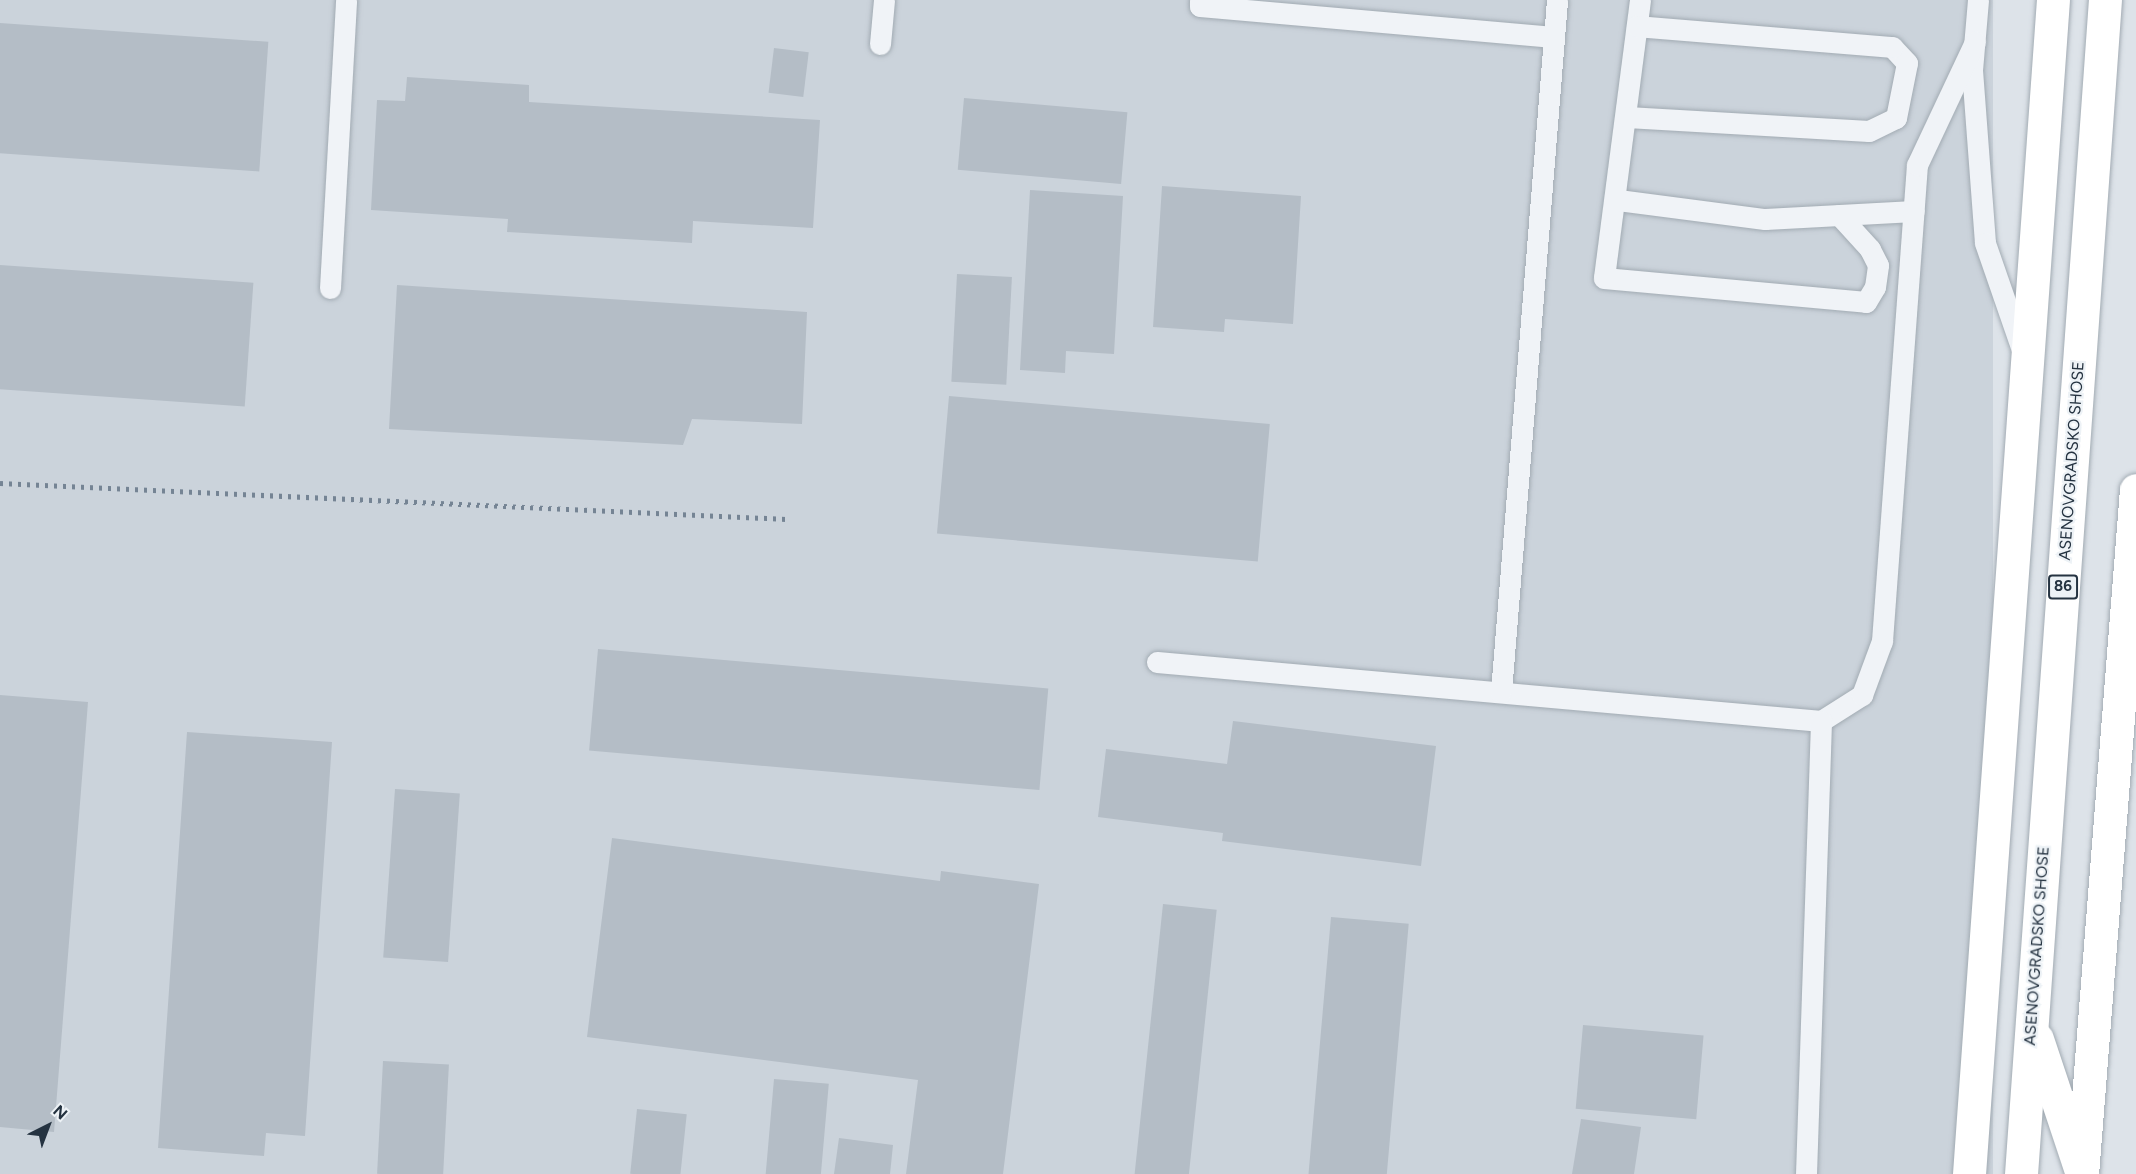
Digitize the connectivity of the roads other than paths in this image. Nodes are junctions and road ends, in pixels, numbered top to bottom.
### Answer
1 (346, 0) edge
2 (884, 0) edge
3 (1200, 0) edge
4 (1557, 0) edge
5 (1640, 0) edge
6 (1978, 0) edge
7 (2053, 0) edge
8 (2105, 0) edge
9 (1637, 26) junction
10 (1554, 37) junction
11 (1975, 42) junction
12 (880, 44) dead end
13 (1627, 117) junction
14 (1617, 200) junction
15 (1914, 211) junction
16 (1839, 215) junction
17 (330, 288) dead end
18 (2027, 364) junction
19 (2136, 490) edge
20 (1157, 662) dead end
21 (1501, 693) junction
22 (1821, 721) junction
23 (2032, 1023) junction
24 (1806, 1174) edge
25 (1969, 1174) edge
26 (2021, 1174) edge
27 (2082, 1174) edge

1 - 17 lane
2 - 12 lane
3 - 10 lane
4 - 10 lane
5 - 9 lane
6 - 11 lane
7 - 18 main road
8 - 23 main road, ASENOVGRADSKO SHOSE / 86
9 - 13 lane
9 - 13 lane
10 - 21 lane
11 - 15 lane
11 - 18 lane
13 - 14 lane
14 - 16 lane
14 - 16 lane
15 - 16 lane
15 - 22 lane
18 - 25 main road
19 - 27 main road
20 - 21 lane
21 - 22 lane
22 - 24 lane
23 - 26 main road, ASENOVGRADSKO SHOSE / 86
23 - 27 main road

